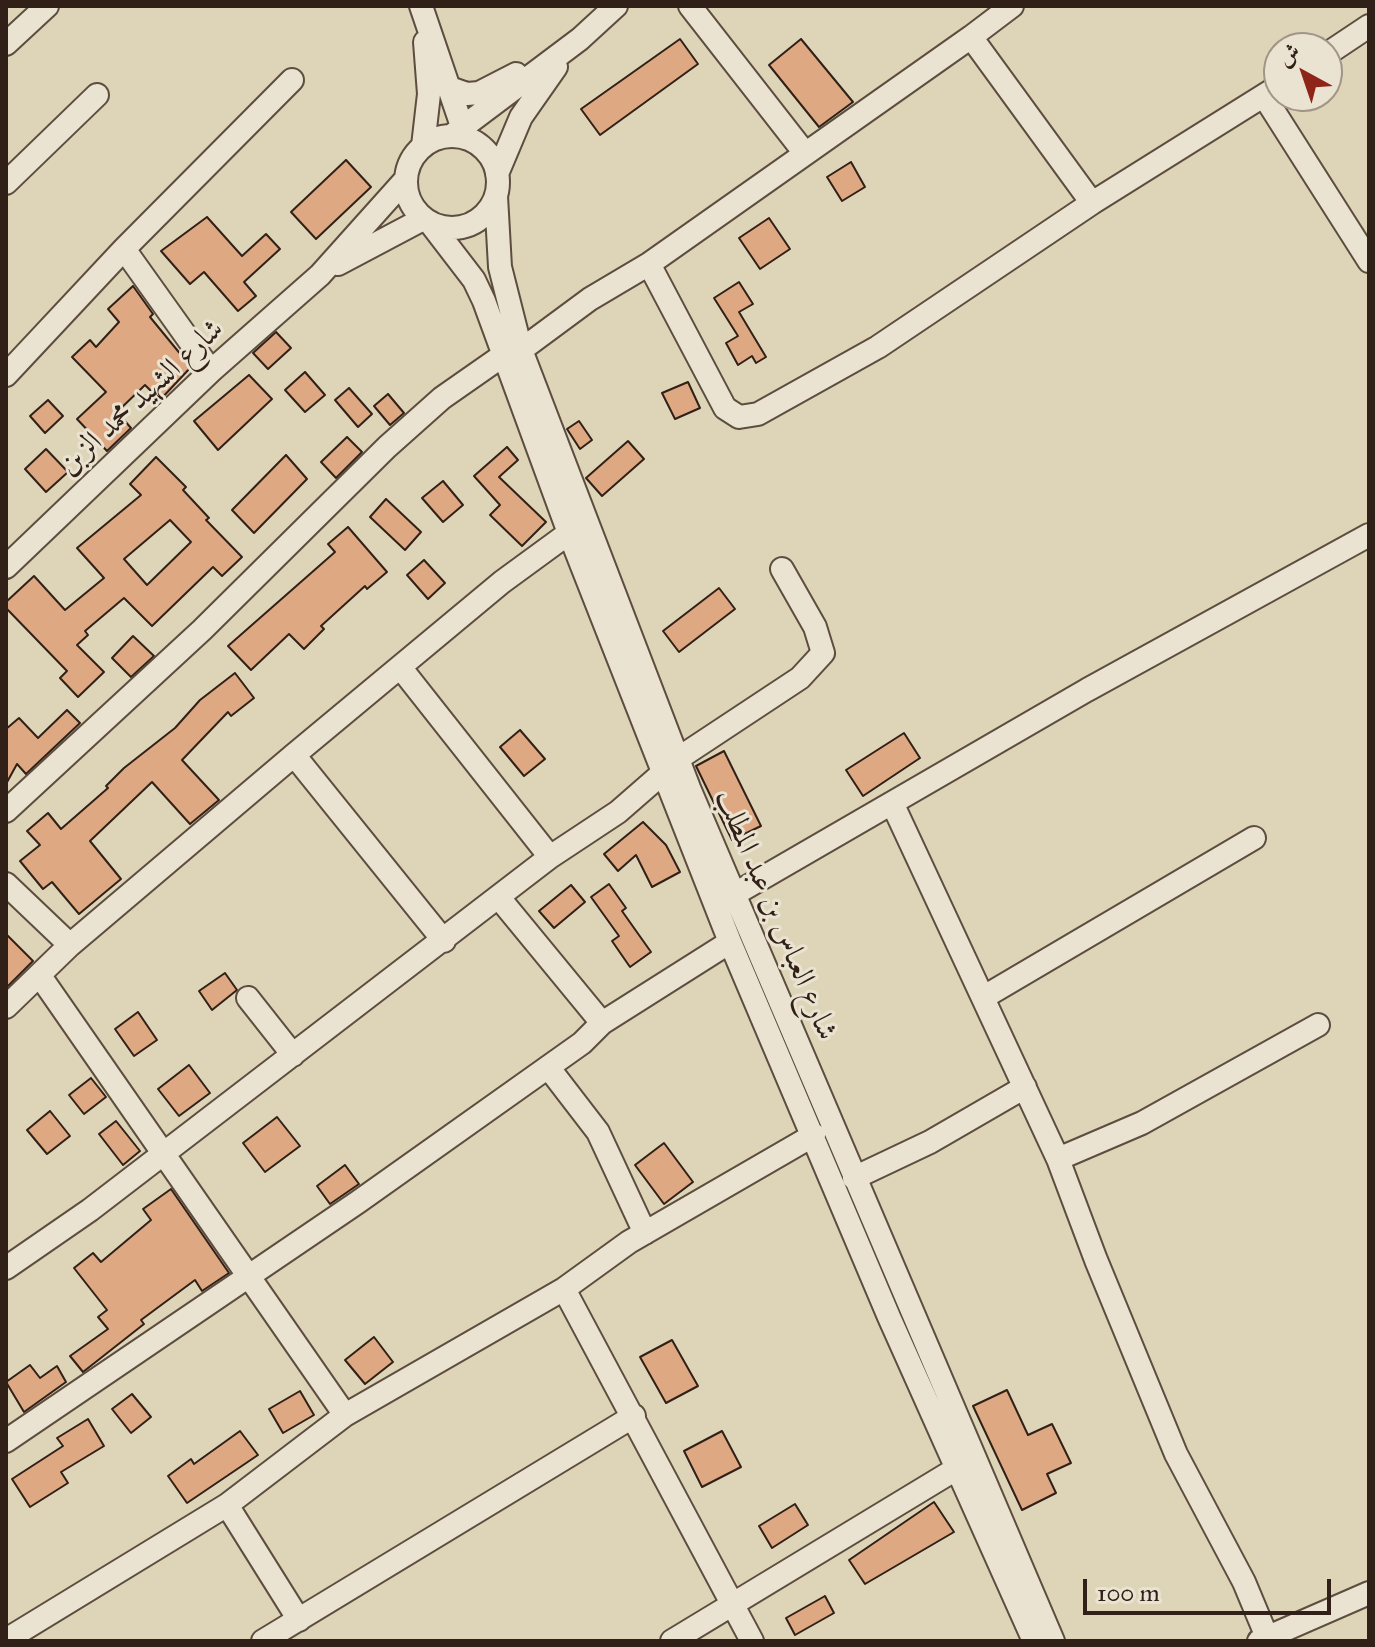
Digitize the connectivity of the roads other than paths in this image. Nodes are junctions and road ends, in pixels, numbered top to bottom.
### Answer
1 (47, 6) edge
2 (616, 6) edge
3 (690, 6) edge
4 (1012, 6) edge
5 (422, 8) edge
6 (1369, 26) edge
7 (971, 37) junction
8 (580, 39) junction
9 (1343, 43) edge
10 (6, 44) edge
11 (292, 80) dead end
12 (450, 88) junction
13 (97, 95) dead end
14 (1263, 97) edge
15 (1284, 112) edge
16 (460, 134) junction
17 (423, 146) junction
18 (804, 152) junction
19 (406, 179) junction
20 (6, 183) edge
21 (496, 185) junction
22 (1092, 203) junction
23 (427, 221) junction
24 (124, 249) junction
25 (1369, 261) edge
26 (649, 264) junction
27 (320, 275) junction
28 (513, 352) junction
29 (211, 371) junction
30 (6, 375) edge
31 (569, 533) junction
32 (1369, 535) edge
33 (6, 567) edge
34 (782, 569) dead end
35 (400, 667) junction
36 (294, 755) junction
37 (672, 764) junction
38 (893, 805) junction
39 (6, 811) edge
40 (1254, 838) dead end
41 (550, 857) junction
42 (6, 884) edge
43 (733, 895) junction
44 (500, 899) junction
45 (444, 941) junction
46 (730, 942) junction
47 (70, 945) junction
48 (40, 976) junction
49 (984, 997) junction
50 (248, 998) dead end
51 (6, 1007) edge
52 (602, 1023) junction
53 (1318, 1025) dead end
54 (293, 1055) junction
55 (548, 1067) junction
56 (1025, 1087) junction
57 (814, 1135) junction
58 (164, 1152) junction
59 (1058, 1159) junction
60 (854, 1178) junction
61 (645, 1233) junction
62 (6, 1268) edge
63 (247, 1277) junction
64 (564, 1289) junction
65 (345, 1415) junction
66 (634, 1416) junction
67 (6, 1441) edge
68 (956, 1469) junction
69 (227, 1505) junction
70 (1369, 1593) edge
71 (733, 1606) junction
72 (299, 1620) junction
73 (1263, 1639) edge
74 (6, 1640) edge
75 (263, 1641) edge
76 (672, 1641) edge
77 (752, 1641) edge
78 (1034, 1641) edge
79 (1053, 1641) edge

1 - 10 street
2 - 8 street
3 - 18 street
4 - 7 street
5 - 12 street
5 - 17 street
6 - 9 street
7 - 18 street
7 - 22 street
8 - 12 street
8 - 16 street
8 - 21 street
11 - 24 street
12 - 16 street
13 - 20 street
14 - 22 street
15 - 25 street
16 - 17 street
16 - 21 street
17 - 19 street
18 - 26 street
19 - 23 street
19 - 27 street, شارع الشهيد محمد الزبن
21 - 23 street
21 - 28 street, شارع العباس بن عبد المطلب
22 - 26 street
23 - 27 street, شارع الشهيد محمد الزبن
23 - 28 street, شارع العباس بن عبد المطلب
24 - 29 street
24 - 30 street
26 - 28 street
27 - 29 street, شارع الشهيد محمد الزبن
28 - 31 street, شارع العباس بن عبد المطلب
28 - 37 street, شارع العباس بن عبد المطلب
28 - 39 street
29 - 33 street, شارع الشهيد محمد الزبن
31 - 35 street
31 - 37 street, شارع العباس بن عبد المطلب
32 - 38 street
34 - 37 street
35 - 36 street
35 - 41 street
36 - 45 street
36 - 47 street
37 - 41 street
37 - 43 street, شارع العباس بن عبد المطلب
37 - 46 street, شارع العباس بن عبد المطلب
38 - 43 street
38 - 49 street
40 - 49 street
41 - 44 street
42 - 47 street
43 - 60 street, شارع العباس بن عبد المطلب
44 - 45 street
44 - 52 street
45 - 54 street
46 - 52 street
46 - 57 street, شارع العباس بن عبد المطلب
47 - 48 street
48 - 51 street
48 - 58 street
49 - 56 street
50 - 54 street
52 - 55 street
53 - 59 street
54 - 58 street
55 - 61 street
55 - 63 street
56 - 59 street
56 - 60 street
57 - 61 street
57 - 68 street, شارع العباس بن عبد المطلب
58 - 62 street
58 - 63 street
59 - 73 street
60 - 79 street, شارع العباس بن عبد المطلب
61 - 64 street
63 - 65 street
63 - 67 street
64 - 65 street
64 - 66 street
65 - 69 street
66 - 71 street
66 - 72 street
68 - 71 street
68 - 78 street, شارع العباس بن عبد المطلب
69 - 72 street
69 - 74 street
70 - 73 street
71 - 76 street
71 - 77 street
72 - 75 street

